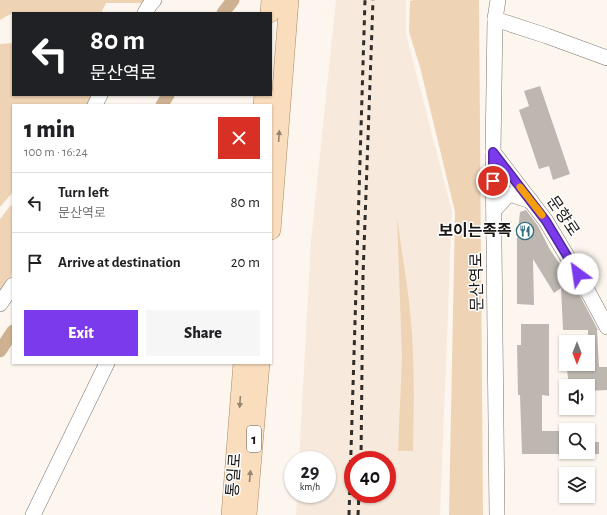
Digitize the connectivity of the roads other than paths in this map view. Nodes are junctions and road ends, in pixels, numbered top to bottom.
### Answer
1 (154, 0) edge
2 (272, 0) edge
3 (289, 0) edge
4 (498, 0) edge
5 (145, 12) edge
6 (270, 12) edge
7 (495, 20) junction
8 (607, 58) edge
9 (493, 152) junction
10 (531, 201) junction
11 (494, 210) junction
12 (272, 217) edge
13 (12, 286) edge
14 (0, 304) edge
15 (607, 327) edge
16 (107, 364) edge
17 (243, 364) edge
18 (260, 364) edge
19 (33, 515) edge
20 (231, 515) edge
21 (247, 515) edge
22 (497, 515) edge

1 - 5 street
2 - 6 main road
12 -> 3 main road
4 - 7 street, 문산역로
7 - 8 street
7 - 9 street, 문산역로
9 - 10 street, 문향로
9 - 11 street, 문산역로
10 - 11 street
10 - 15 street, 문향로
11 - 22 street, 문산역로
13 - 14 street
16 - 19 street
17 -> 20 main road, 통일로 / 1
21 -> 18 main road, 통일로 / 1

